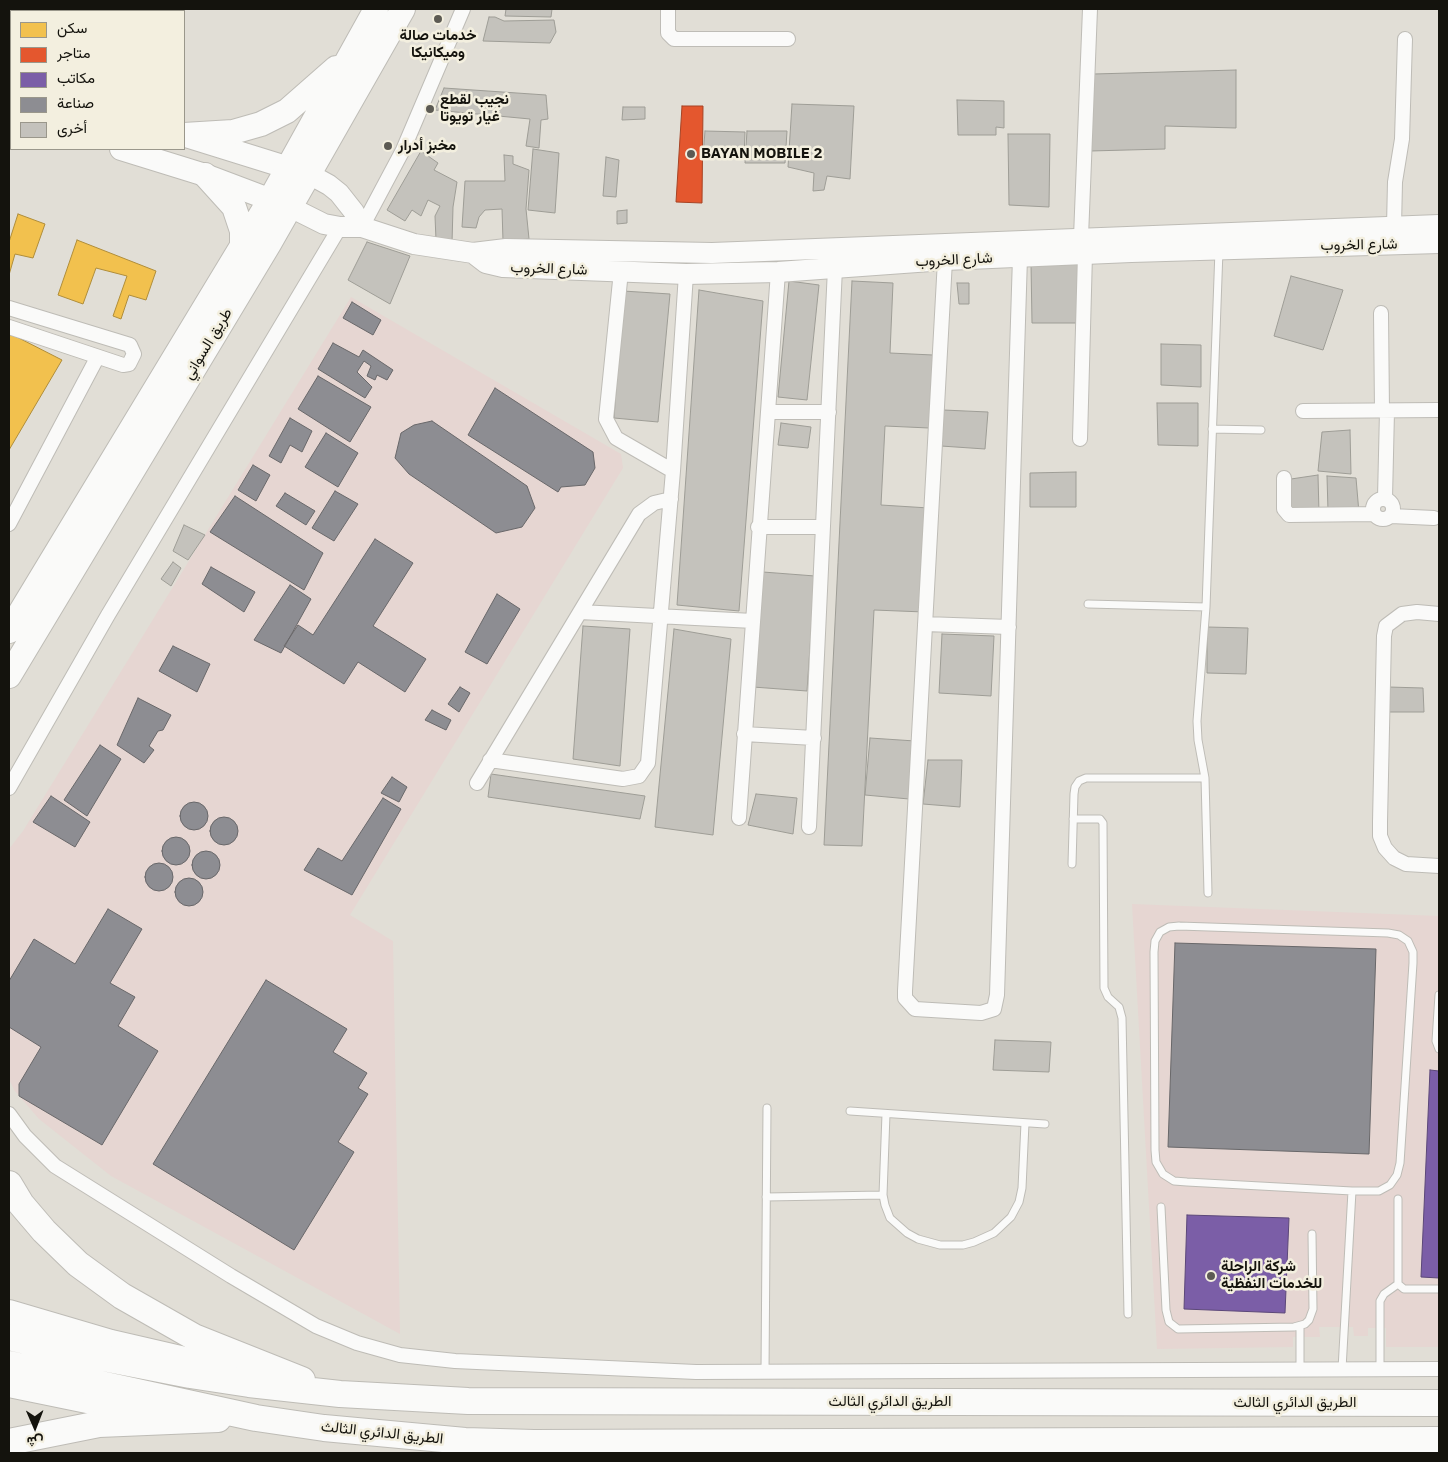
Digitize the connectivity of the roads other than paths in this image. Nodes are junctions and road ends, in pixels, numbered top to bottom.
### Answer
1 (376, 9) edge
2 (403, 9) edge
3 (463, 9) edge
4 (668, 9) edge
5 (1090, 9) edge
6 (788, 39) dead end
7 (1405, 39) dead end
8 (355, 48) junction
9 (185, 135) edge
10 (185, 135) edge
11 (124, 150) edge
12 (299, 171) junction
13 (205, 175) junction
14 (280, 202) junction
15 (1439, 225) edge
16 (1394, 226) junction
17 (340, 227) junction
18 (362, 227) junction
19 (1439, 243) edge
20 (242, 244) junction
21 (1083, 246) junction
22 (1219, 250) junction
23 (473, 253) junction
24 (712, 253) junction
25 (1020, 257) junction
26 (945, 260) junction
27 (835, 268) junction
28 (621, 271) junction
29 (778, 272) junction
30 (712, 273) junction
31 (686, 274) junction
32 (9, 308) edge
33 (1382, 313) dead end
34 (9, 327) edge
35 (97, 358) junction
36 (1439, 410) edge
37 (1303, 411) dead end
38 (1384, 411) junction
39 (768, 412) junction
40 (829, 412) junction
41 (1212, 429) junction
42 (1261, 430) dead end
43 (1080, 438) dead end
44 (673, 471) junction
45 (1284, 478) dead end
46 (1385, 498) junction
47 (671, 499) junction
48 (1374, 514) junction
49 (10, 516) edge
50 (1391, 516) junction
51 (1434, 518) dead end
52 (758, 527) junction
53 (823, 527) junction
54 (1088, 604) dead end
55 (1206, 607) junction
56 (580, 612) junction
57 (1439, 614) edge
58 (660, 616) junction
59 (753, 621) junction
60 (925, 624) junction
61 (1009, 627) junction
62 (9, 631) edge
63 (9, 676) edge
64 (744, 734) junction
65 (814, 738) junction
66 (490, 760) junction
67 (1205, 778) junction
68 (477, 783) dead end
69 (9, 788) edge
70 (738, 818) dead end
71 (1073, 820) junction
72 (810, 827) dead end
73 (1072, 864) dead end
74 (1439, 866) edge
75 (1208, 893) dead end
76 (1439, 995) edge
77 (1439, 1049) edge
78 (767, 1108) dead end
79 (850, 1112) dead end
80 (9, 1114) edge
81 (886, 1114) junction
82 (1025, 1123) junction
83 (1046, 1124) dead end
84 (9, 1184) edge
85 (1352, 1191) junction
86 (883, 1195) junction
87 (766, 1197) junction
88 (1398, 1200) dead end
89 (1161, 1207) dead end
90 (1312, 1234) dead end
91 (1398, 1284) junction
92 (1439, 1289) edge
93 (9, 1312) edge
94 (1128, 1314) dead end
95 (1300, 1326) junction
96 (9, 1337) edge
97 (9, 1364) edge
98 (1342, 1369) junction
99 (1380, 1369) junction
100 (1439, 1369) edge
101 (1300, 1370) junction
102 (764, 1372) junction
103 (9, 1384) edge
104 (340, 1394) junction
105 (1439, 1403) edge
106 (256, 1418) junction
107 (1439, 1440) edge
108 (9, 1442) edge

1 - 8 highway, طريق السواني
2 - 12 highway, طريق السواني
3 - 18 street
4 - 6 street
5 - 21 street
7 - 16 street
8 - 9 highway
8 - 12 highway, طريق السواني
10 - 12 main road
11 - 13 main road
12 - 14 highway, طريق السواني
12 - 18 main road
13 - 14 main road
13 - 20 highway
14 - 17 main road, شارع الخروب
14 - 20 highway, طريق السواني
14 - 63 highway, طريق السواني
15 - 16 main road, شارع الخروب
16 - 21 main road, شارع الخروب
17 - 18 main road, شارع الخروب
17 - 69 street
18 - 23 main road, شارع الخروب
19 - 22 main road, شارع الخروب
20 - 62 highway, طريق السواني
21 - 22 main road, شارع الخروب
21 - 24 main road, شارع الخروب
21 - 25 main road, شارع الخروب
21 - 43 street
22 - 41 lane
23 - 24 main road, شارع الخروب
23 - 28 main road, شارع الخروب
24 - 30 main road
25 - 26 main road, شارع الخروب
25 - 61 street
26 - 27 main road, شارع الخروب
26 - 60 street
27 - 29 main road, شارع الخروب
27 - 40 street
28 - 31 main road, شارع الخروب
28 - 44 street
29 - 30 main road, شارع الخروب
29 - 39 street
30 - 31 main road, شارع الخروب
31 - 44 street
32 - 35 street
33 - 38 street
34 - 35 street
35 - 49 street
36 - 38 street
37 - 38 street
38 - 46 street
39 - 40 street
39 - 52 street
40 - 53 street
41 - 42 lane
41 - 55 lane
44 - 47 street
45 - 48 street
46 - 48 street
46 - 50 street
47 - 56 street
47 - 58 street
48 - 50 street
50 - 51 street
52 - 53 street
52 - 59 street
53 - 65 street
54 - 55 lane
55 - 67 lane
56 - 58 street
56 - 66 street
57 - 74 street
58 - 59 street
58 - 66 street
59 - 64 street
60 - 61 street
60 - 61 street
64 - 65 street
64 - 70 street
65 - 72 street
66 - 68 street
67 - 71 lane
67 - 75 lane
71 - 73 lane
71 - 94 lane
76 - 77 lane
78 - 87 lane
79 - 81 lane
80 - 102 street
81 - 82 lane
81 - 86 lane
82 - 83 lane
82 - 86 lane
84 - 104 highway
85 - 85 lane
85 - 98 lane
86 - 87 lane
87 - 102 lane
88 - 91 lane
89 - 95 lane
90 - 95 lane
91 - 92 lane
91 - 99 lane
93 - 104 highway, الطريق الدائري الثالث
95 - 101 lane
96 - 104 highway, الطريق الدائري الثالث
97 - 106 highway, الطريق الدائري الثالث
98 - 99 street
98 - 101 street
99 - 100 street
101 - 102 street
103 - 106 highway, الطريق الدائري الثالث
104 - 105 highway, الطريق الدائري الثالث
106 - 107 highway, الطريق الدائري الثالث
106 - 108 highway

